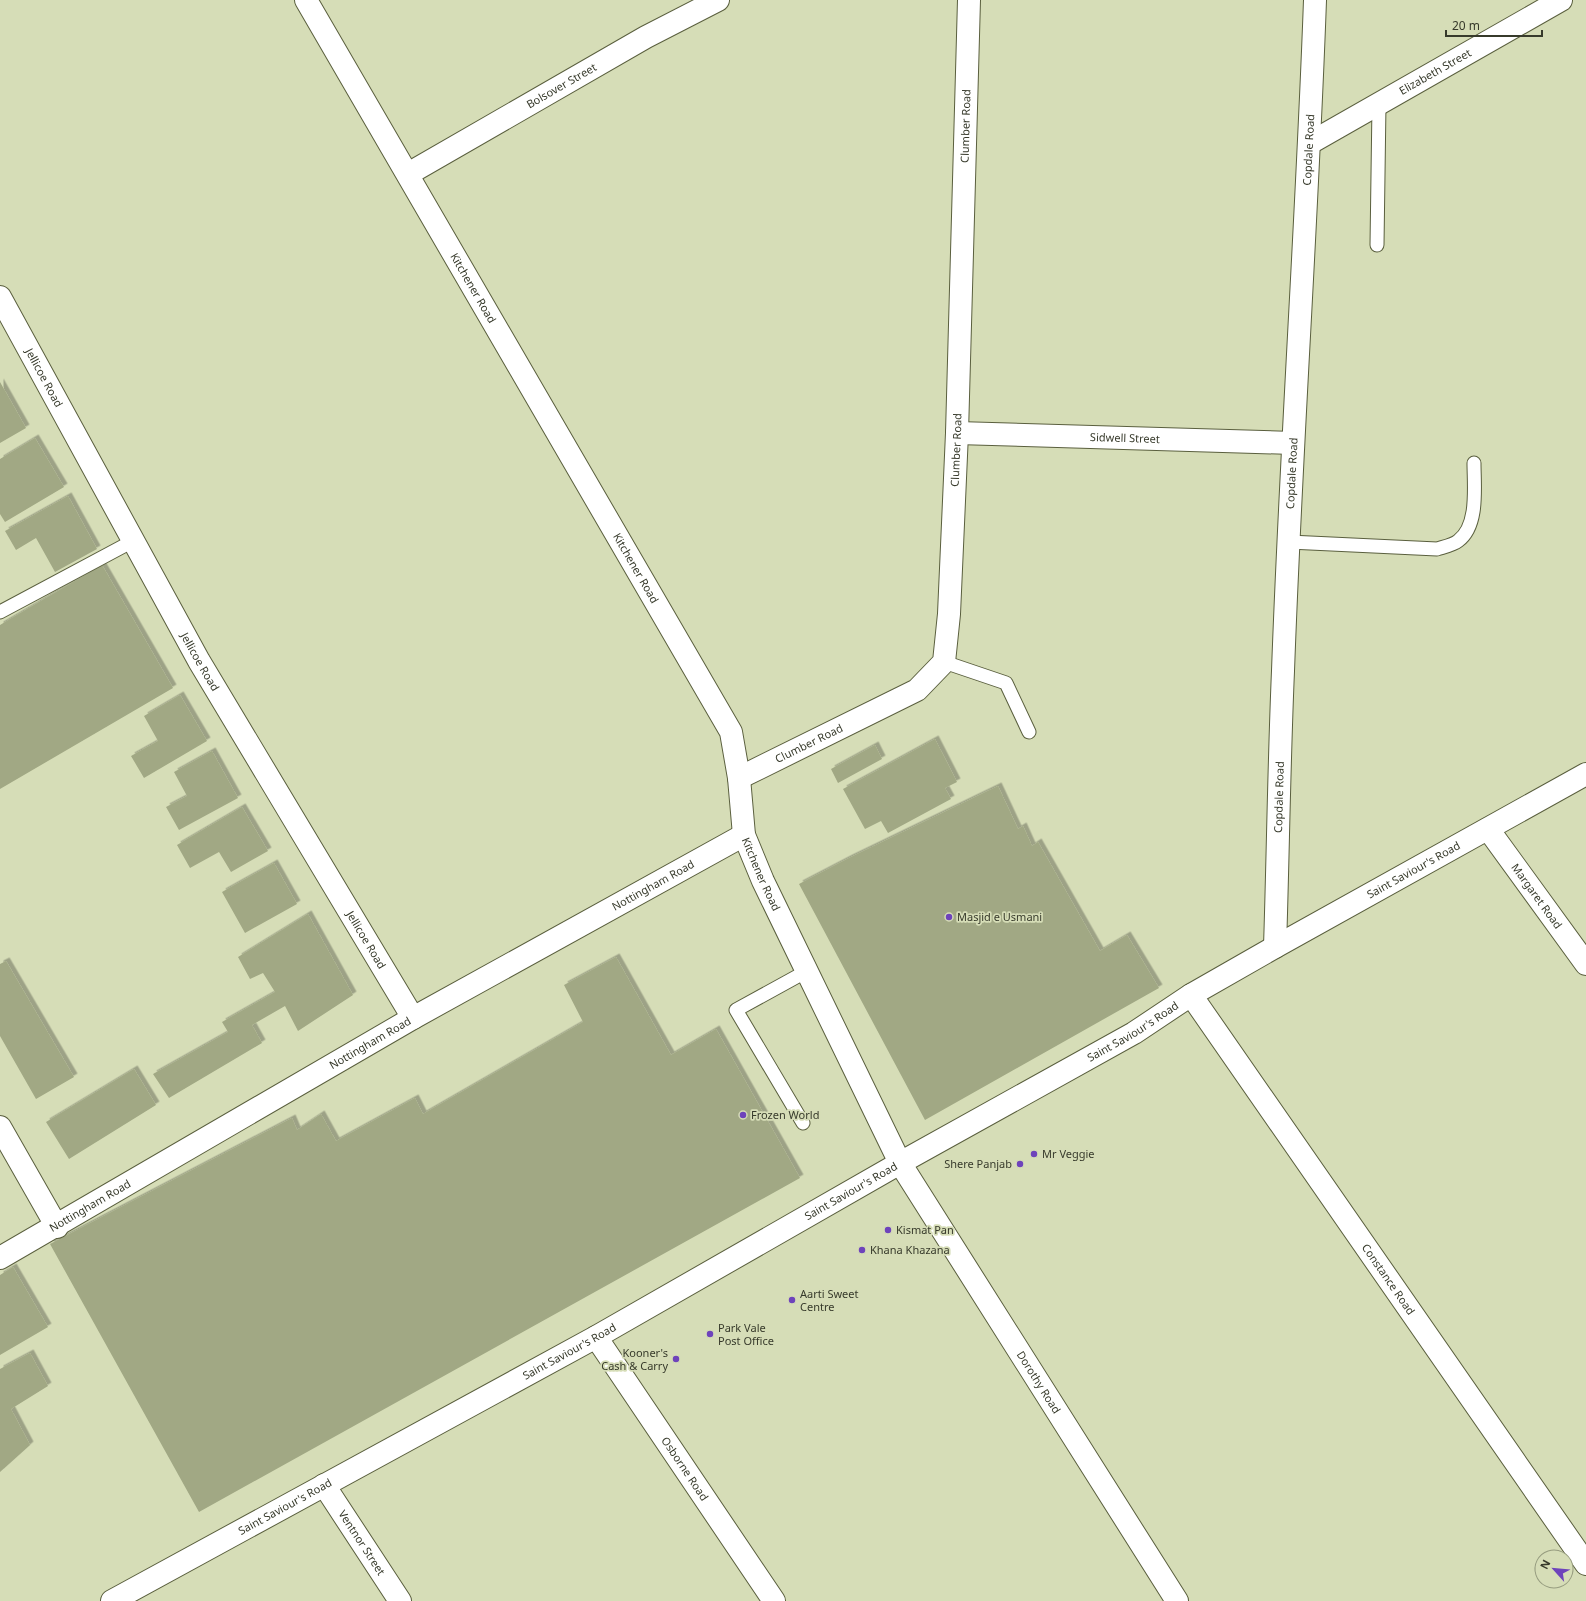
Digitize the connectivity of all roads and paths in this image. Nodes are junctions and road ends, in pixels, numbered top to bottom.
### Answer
1 (306, 0) edge
2 (718, 0) edge
3 (969, 0) edge
4 (1315, 0) edge
5 (1561, 0) edge
6 (1379, 104) junction
7 (1310, 143) junction
8 (408, 174) junction
9 (1377, 245) dead end
10 (0, 297) edge
11 (957, 433) junction
12 (1293, 443) junction
13 (1474, 463) dead end
14 (133, 541) junction
15 (1289, 542) junction
16 (0, 612) edge
17 (944, 662) junction
18 (1029, 732) dead end
19 (1586, 774) edge
20 (739, 778) junction
21 (1488, 829) junction
22 (744, 835) junction
23 (1275, 947) junction
24 (1586, 964) edge
25 (807, 972) junction
26 (1191, 995) junction
27 (413, 1018) junction
28 (803, 1123) dead end
29 (0, 1127) edge
30 (900, 1163) junction
31 (57, 1226) junction
32 (0, 1258) edge
33 (596, 1337) junction
34 (324, 1485) junction
35 (1586, 1564) edge
36 (112, 1601) edge
37 (400, 1601) edge
38 (774, 1601) edge
39 (1177, 1601) edge

1 - 8 street, Kitchener Road
2 - 8 street, Bolsover Street
3 - 11 street, Clumber Road
4 - 7 street, Copdale Road
5 - 6 street, Elizabeth Street
6 - 7 street, Elizabeth Street
6 - 9 lane
7 - 12 street, Copdale Road
8 - 20 street, Kitchener Road
10 - 14 street, Jellicoe Road
11 - 12 street, Sidwell Street
11 - 17 street, Clumber Road
12 - 15 street, Copdale Road
13 - 15 lane
14 - 16 lane
14 - 27 street, Jellicoe Road
15 - 23 street, Copdale Road
17 - 18 lane
17 - 20 street, Clumber Road
19 - 21 street, Saint Saviour's Road
20 - 22 street, Kitchener Road
21 - 23 street, Saint Saviour's Road
21 - 24 street, Margaret Road
22 - 25 street, Kitchener Road
22 - 27 street, Nottingham Road
23 - 26 street, Saint Saviour's Road
25 - 28 lane
25 - 30 street, Kitchener Road
26 - 30 street, Saint Saviour's Road
26 - 35 street, Constance Road
27 - 31 street, Nottingham Road
29 - 31 street
30 - 33 street, Saint Saviour's Road
30 - 39 street, Dorothy Road
31 - 32 street, Nottingham Road
33 - 34 street, Saint Saviour's Road
33 - 38 street, Osborne Road
34 - 36 street, Saint Saviour's Road
34 - 37 street, Ventnor Street

